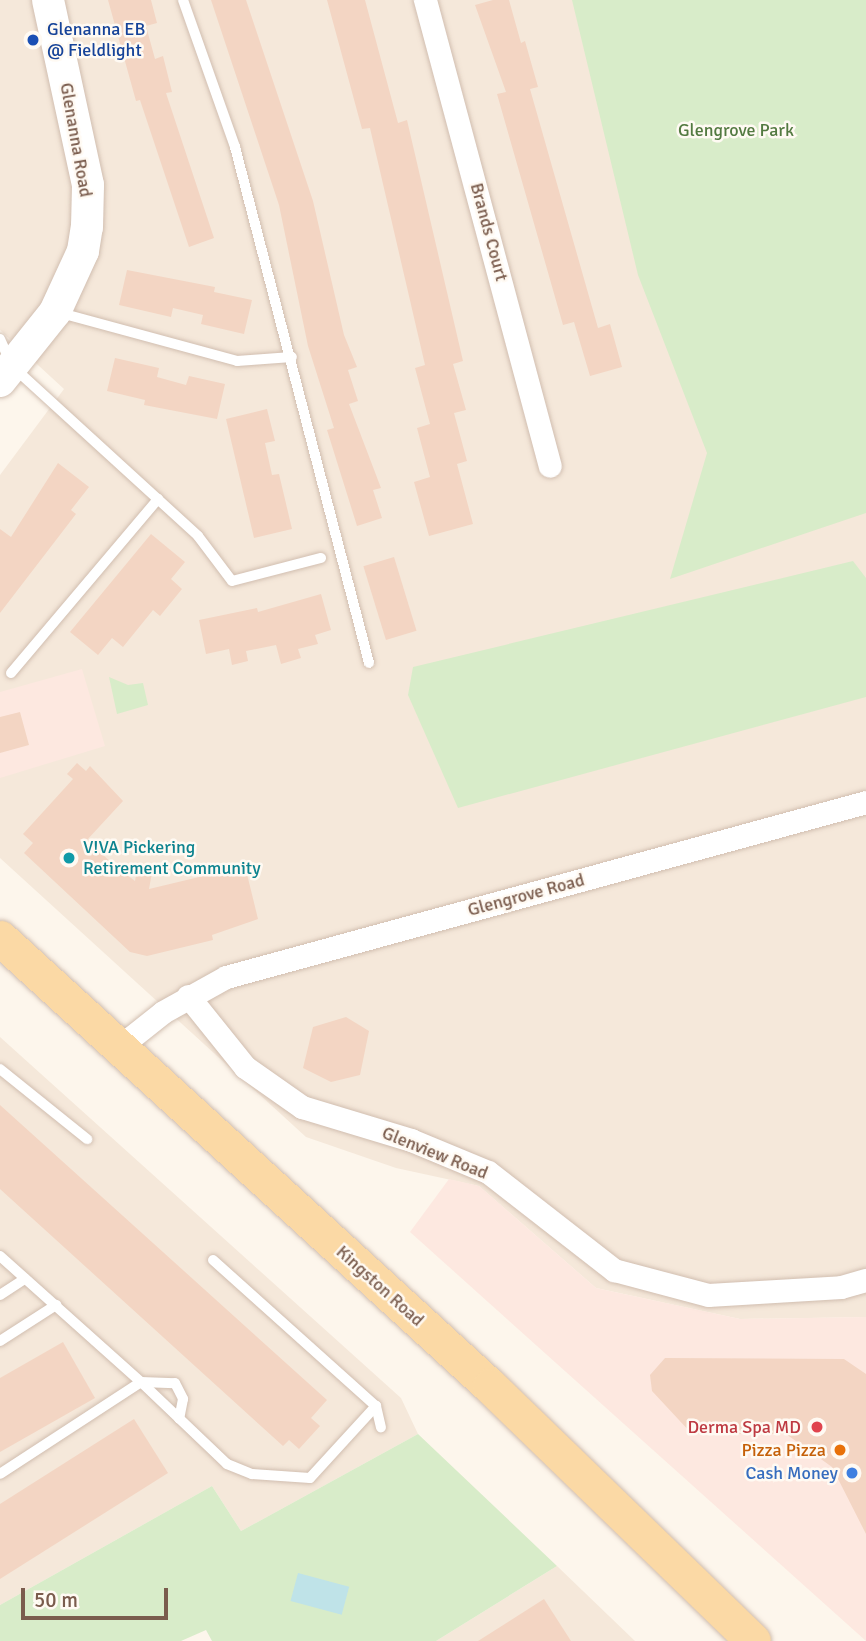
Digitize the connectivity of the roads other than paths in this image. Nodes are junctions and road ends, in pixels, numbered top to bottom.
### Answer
1 (48, 0) edge
2 (183, 0) edge
3 (425, 0) edge
4 (55, 312) junction
5 (292, 357) junction
6 (4, 362) edge
7 (550, 465) dead end
8 (158, 499) junction
9 (321, 558) dead end
10 (369, 663) dead end
11 (12, 673) dead end
12 (866, 802) edge
13 (0, 938) edge
14 (188, 996) junction
15 (119, 1047) junction
16 (0, 1069) edge
17 (88, 1139) dead end
18 (0, 1256) edge
19 (213, 1259) dead end
20 (25, 1279) junction
21 (866, 1280) edge
22 (0, 1295) edge
23 (56, 1305) junction
24 (0, 1341) edge
25 (141, 1382) junction
26 (376, 1406) junction
27 (179, 1419) junction
28 (382, 1427) dead end
29 (0, 1474) edge
30 (672, 1566) junction
31 (724, 1641) edge
32 (753, 1641) edge

1 - 4 street, Glenanna Road
2 - 5 lane
3 - 7 street, Brands Court
4 - 5 lane
4 - 6 street, Glenanna Road
5 - 10 lane
6 - 8 lane
8 - 9 lane
8 - 11 lane
12 - 14 street, Glengrove Road
13 - 15 main road, Kingston Road
14 - 15 street
14 - 21 street, Glenview Road
15 - 30 main road, Kingston Road
16 - 17 lane
18 - 20 lane
19 - 26 lane
20 - 22 lane
20 - 23 lane
23 - 24 lane
23 - 25 lane
25 - 27 lane
25 - 27 lane
25 - 29 lane
26 - 27 lane
26 - 28 lane
30 - 31 main road
30 - 32 main road, Kingston Road

